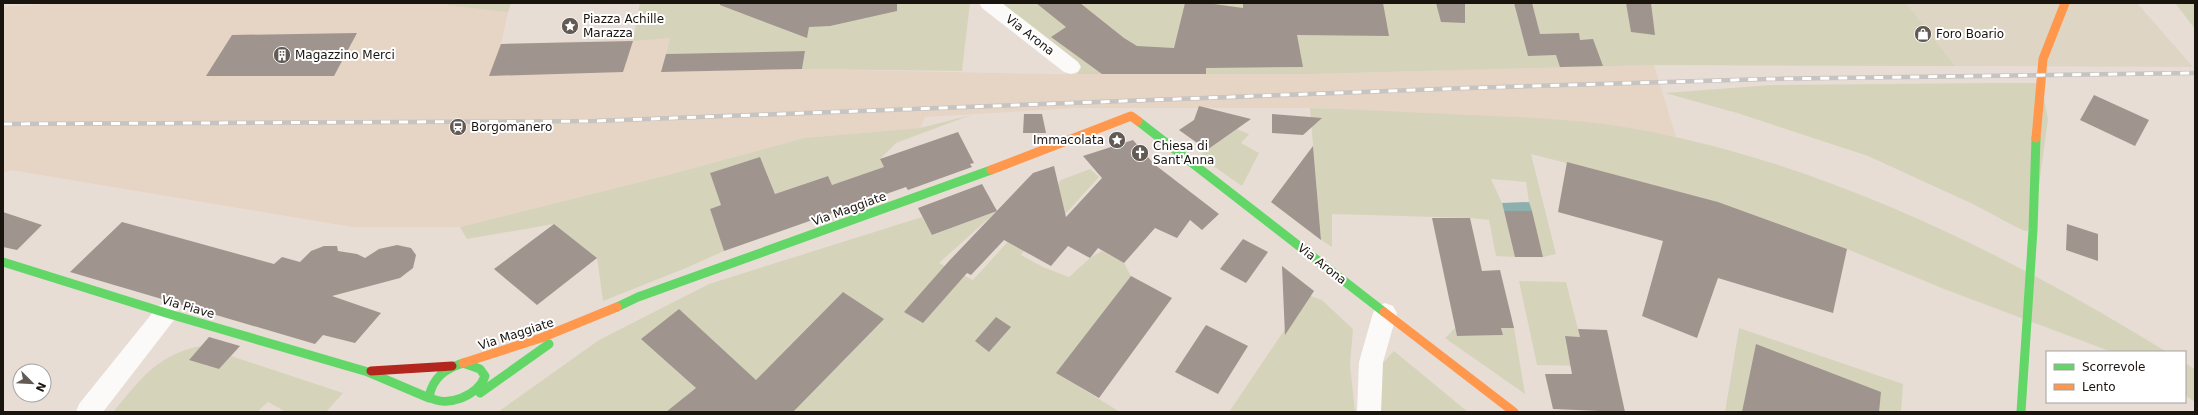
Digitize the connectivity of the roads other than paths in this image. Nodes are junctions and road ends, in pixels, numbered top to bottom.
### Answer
1 (989, 3) edge
2 (2065, 3) edge
3 (1070, 67) dead end
4 (1131, 116) joint
5 (3, 262) edge
6 (166, 313) junction
7 (1385, 313) junction
8 (576, 326) junction
9 (463, 363) junction
10 (452, 366) junction
11 (368, 372) junction
12 (480, 393) junction
13 (431, 405) edge
14 (88, 412) edge
15 (1369, 412) edge
16 (1514, 412) edge
17 (2021, 412) edge

1 - 3 street, Via Arona
2 - 17 main road
4 - 7 main road, Via Arona
4 - 8 main road, Via Maggiate
5 - 6 main road, Via Piave
6 - 11 main road, Via Piave
6 - 14 street
7 - 15 street
7 - 16 main road, Via Arona
8 - 9 main road, Via Maggiate
8 - 12 main road, Via Maggiate
9 - 10 main road
9 - 12 main road
10 - 11 main road, Via Piave
10 - 13 main road
11 - 13 main road, Via Piave
12 - 13 main road

